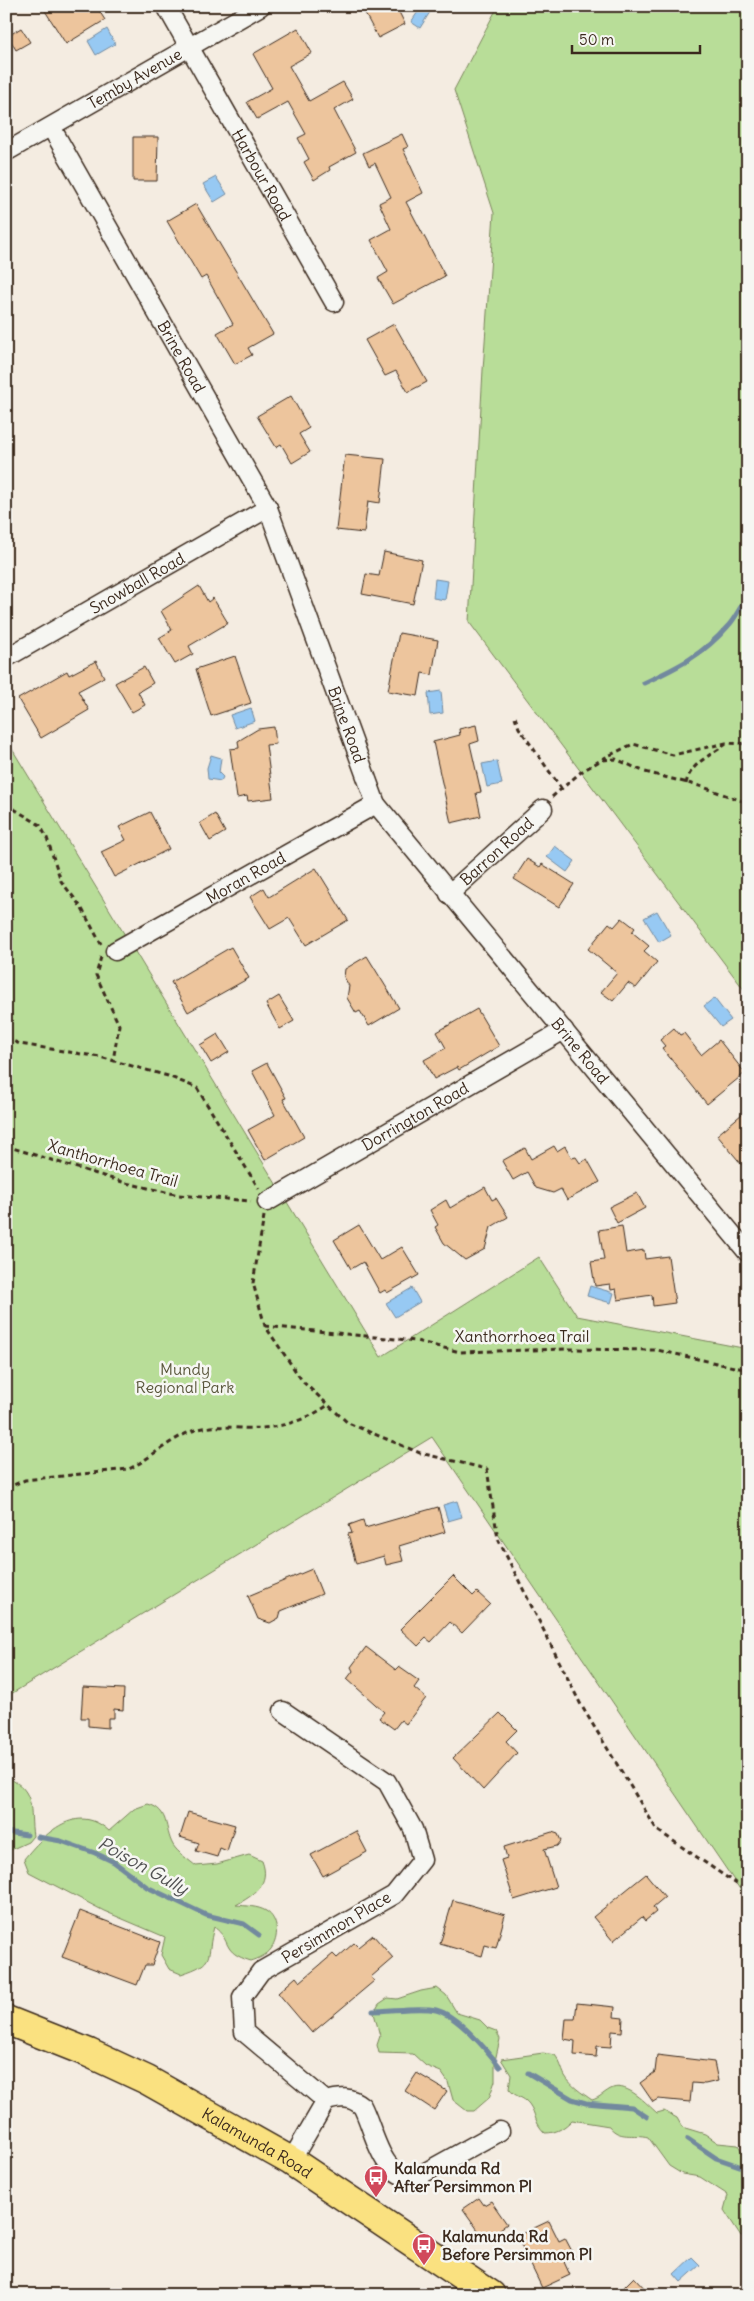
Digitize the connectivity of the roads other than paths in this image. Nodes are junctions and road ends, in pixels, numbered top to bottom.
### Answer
1 (166, 6) edge
2 (261, 6) edge
3 (189, 46) junction
4 (51, 127) junction
5 (6, 152) edge
6 (334, 302) dead end
7 (268, 508) junction
8 (6, 658) edge
9 (376, 804) junction
10 (543, 809) road end
11 (449, 894) junction
12 (115, 951) road end
13 (564, 1030) junction
14 (267, 1202) road end
15 (748, 1253) edge
16 (283, 1711) dead end
17 (6, 2020) edge
18 (326, 2101) junction
19 (500, 2131) dead end
20 (291, 2160) junction
21 (491, 2295) edge

1 - 3 street, Harbour Road
2 - 3 street, Temby Avenue
3 - 4 street, Temby Avenue
3 - 6 street, Harbour Road
4 - 5 street, Temby Avenue
4 - 7 street, Brine Road
7 - 8 street, Snowball Road
7 - 9 street, Brine Road
9 - 11 street, Brine Road
9 - 12 street, Moran Road
10 - 11 street, Barron Road
11 - 13 street, Brine Road
13 - 14 street, Dorrington Road
13 - 15 street, Brine Road
16 - 18 street, Persimmon Place
17 - 20 main road, Kalamunda Road
18 - 19 street
18 - 20 street
20 - 21 main road, Kalamunda Road

